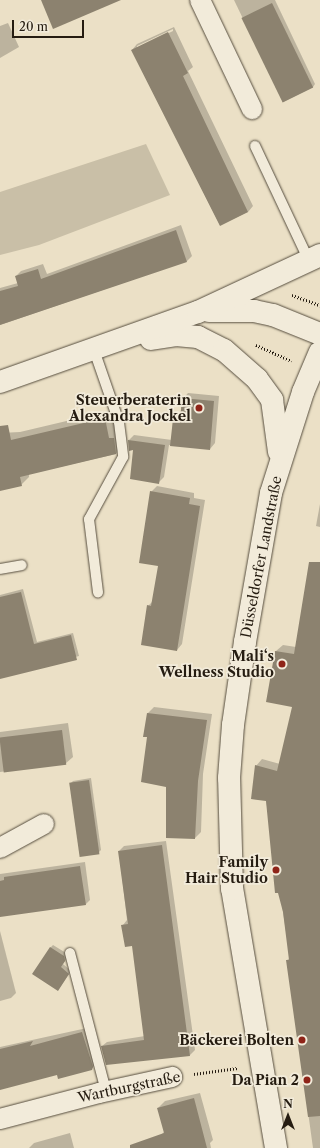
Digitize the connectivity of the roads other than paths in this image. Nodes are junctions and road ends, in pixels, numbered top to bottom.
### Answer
1 (200, 0) edge
2 (252, 109) dead end
3 (255, 146) dead end
4 (315, 258) edge
5 (198, 312) junction
6 (320, 334) edge
7 (104, 347) junction
8 (320, 352) edge
9 (0, 382) edge
10 (280, 462) junction
11 (22, 565) dead end
12 (0, 569) edge
13 (98, 592) dead end
14 (44, 824) dead end
15 (0, 848) edge
16 (70, 953) dead end
17 (172, 1077) road end
18 (106, 1091) junction
19 (0, 1119) edge
20 (276, 1148) edge

1 - 2 street
3 - 4 lane
4 - 5 main road
5 - 6 main road
5 - 7 main road
7 - 9 main road
7 - 10 main road
7 - 13 lane
8 - 10 main road, Düsseldorfer Landstraße
10 - 20 main road, Düsseldorfer Landstraße
11 - 12 lane
14 - 15 street
16 - 18 lane
17 - 18 street, Wartburgstraße
18 - 19 street, Wartburgstraße

